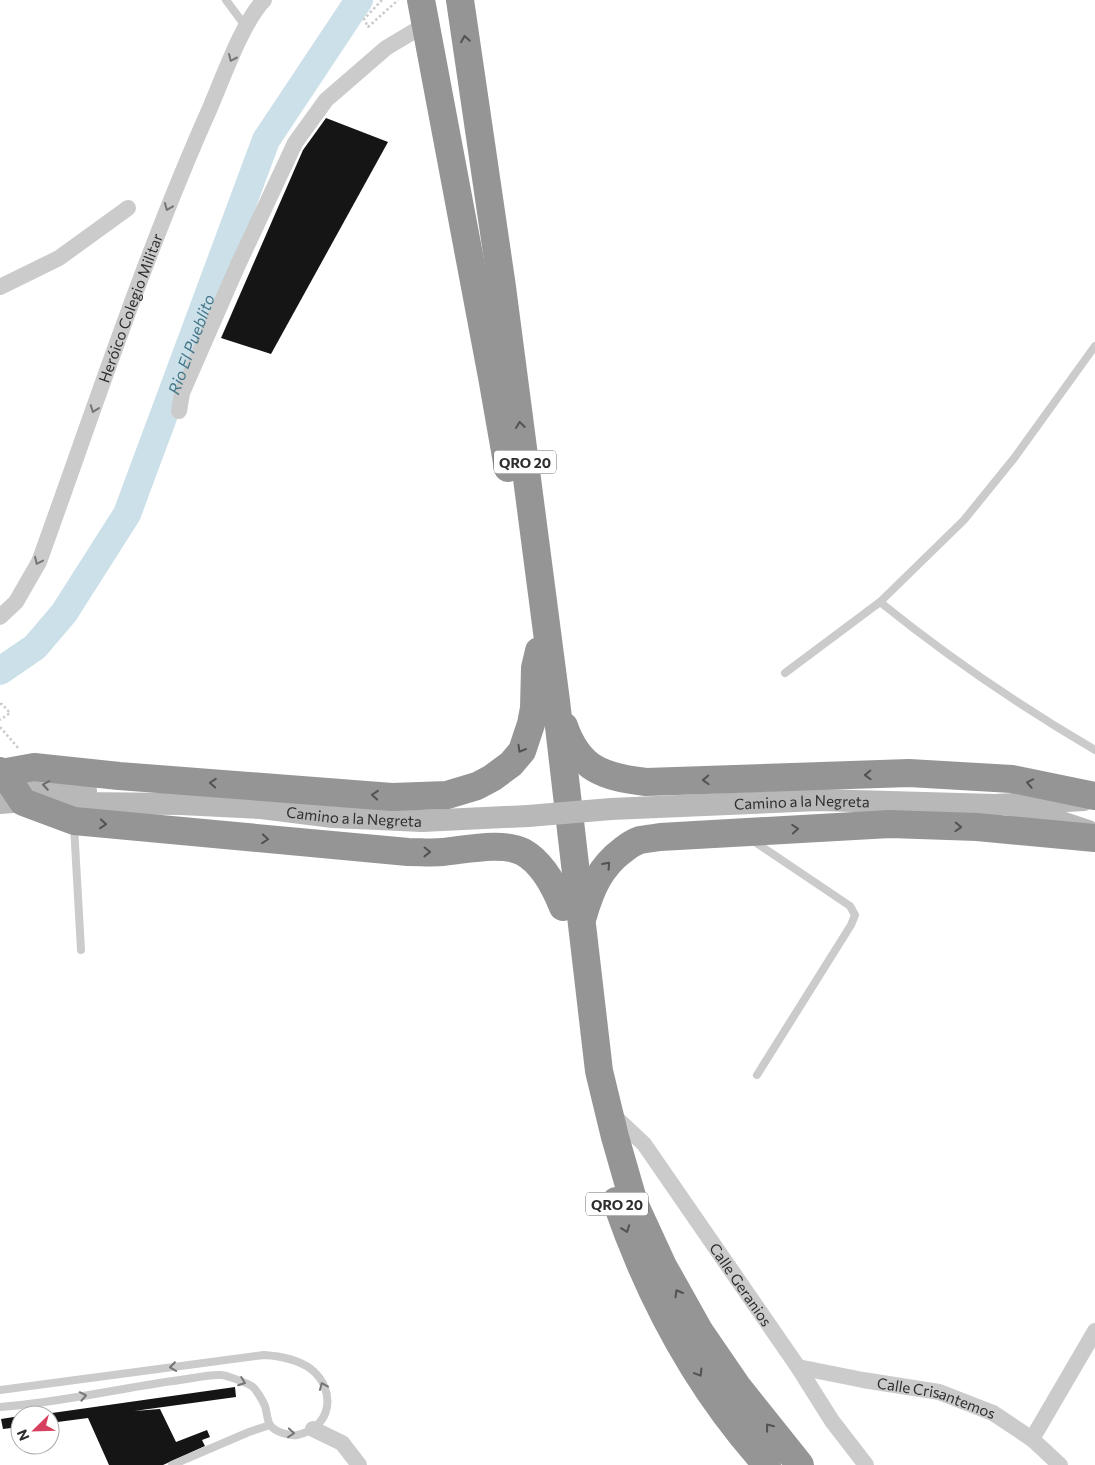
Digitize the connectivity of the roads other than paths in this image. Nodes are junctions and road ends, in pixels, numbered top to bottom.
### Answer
1 (226, 0) edge
2 (264, 0) edge
3 (441, 0) edge
4 (460, 0) edge
5 (478, 0) edge
6 (423, 12) edge
7 (246, 27) junction
8 (128, 208) dead end
9 (0, 287) edge
10 (502, 287) junction
11 (1095, 346) edge
12 (492, 377) junction
13 (178, 411) dead end
14 (880, 602) junction
15 (0, 617) edge
16 (539, 651) junction
17 (785, 673) dead end
18 (556, 701) junction
19 (1095, 750) edge
20 (0, 772) edge
21 (1095, 796) edge
22 (1095, 800) edge
23 (11, 802) edge
24 (181, 804) junction
25 (995, 805) junction
26 (74, 821) junction
27 (742, 833) junction
28 (1095, 834) edge
29 (1095, 838) edge
30 (572, 916) junction
31 (81, 950) dead end
32 (757, 1075) dead end
33 (608, 1110) junction
34 (1095, 1331) edge
35 (798, 1367) junction
36 (0, 1390) edge
37 (0, 1407) edge
38 (270, 1425) junction
39 (313, 1429) junction
40 (1032, 1439) junction
41 (172, 1465) edge
42 (359, 1465) edge
43 (767, 1465) edge
44 (800, 1465) edge
45 (866, 1465) edge
46 (1060, 1465) edge

1 - 7 lane
2 - 7 street, Heróico Colegio Militar
3 - 12 highway, QRO 20
10 -> 4 highway, QRO 20
5 - 10 highway
6 - 12 highway
6 - 13 street
7 -> 15 street, Heróico Colegio Militar
8 - 9 street
18 -> 10 highway, QRO 20
11 - 14 lane
12 - 16 highway, QRO 20
14 - 17 lane
14 - 19 lane
16 -> 20 highway
16 - 30 highway, QRO 20
21 -> 18 highway
18 - 30 highway, QRO 20
20 - 23 highway
24 -> 20 street, Camino a la Negreta
22 - 25 street, Camino a la Negreta
23 - 24 street, Camino a la Negreta
23 - 26 highway
24 - 25 street, Camino a la Negreta, bridge
25 - 28 street, Camino a la Negreta
26 -> 30 highway
26 - 31 lane
27 -> 29 highway
30 -> 27 highway
27 - 32 lane
30 - 33 highway, QRO 20
30 -> 43 highway, QRO 20
33 - 35 street, Calle Geranios
44 -> 33 highway, QRO 20
34 - 40 street
35 - 40 street, Calle Crisantemos
35 - 45 street, Calle Geranios
39 -> 36 lane
37 -> 38 lane
38 -> 39 lane
38 - 41 lane
39 - 42 street
40 - 46 street, Calle Crisantemos

